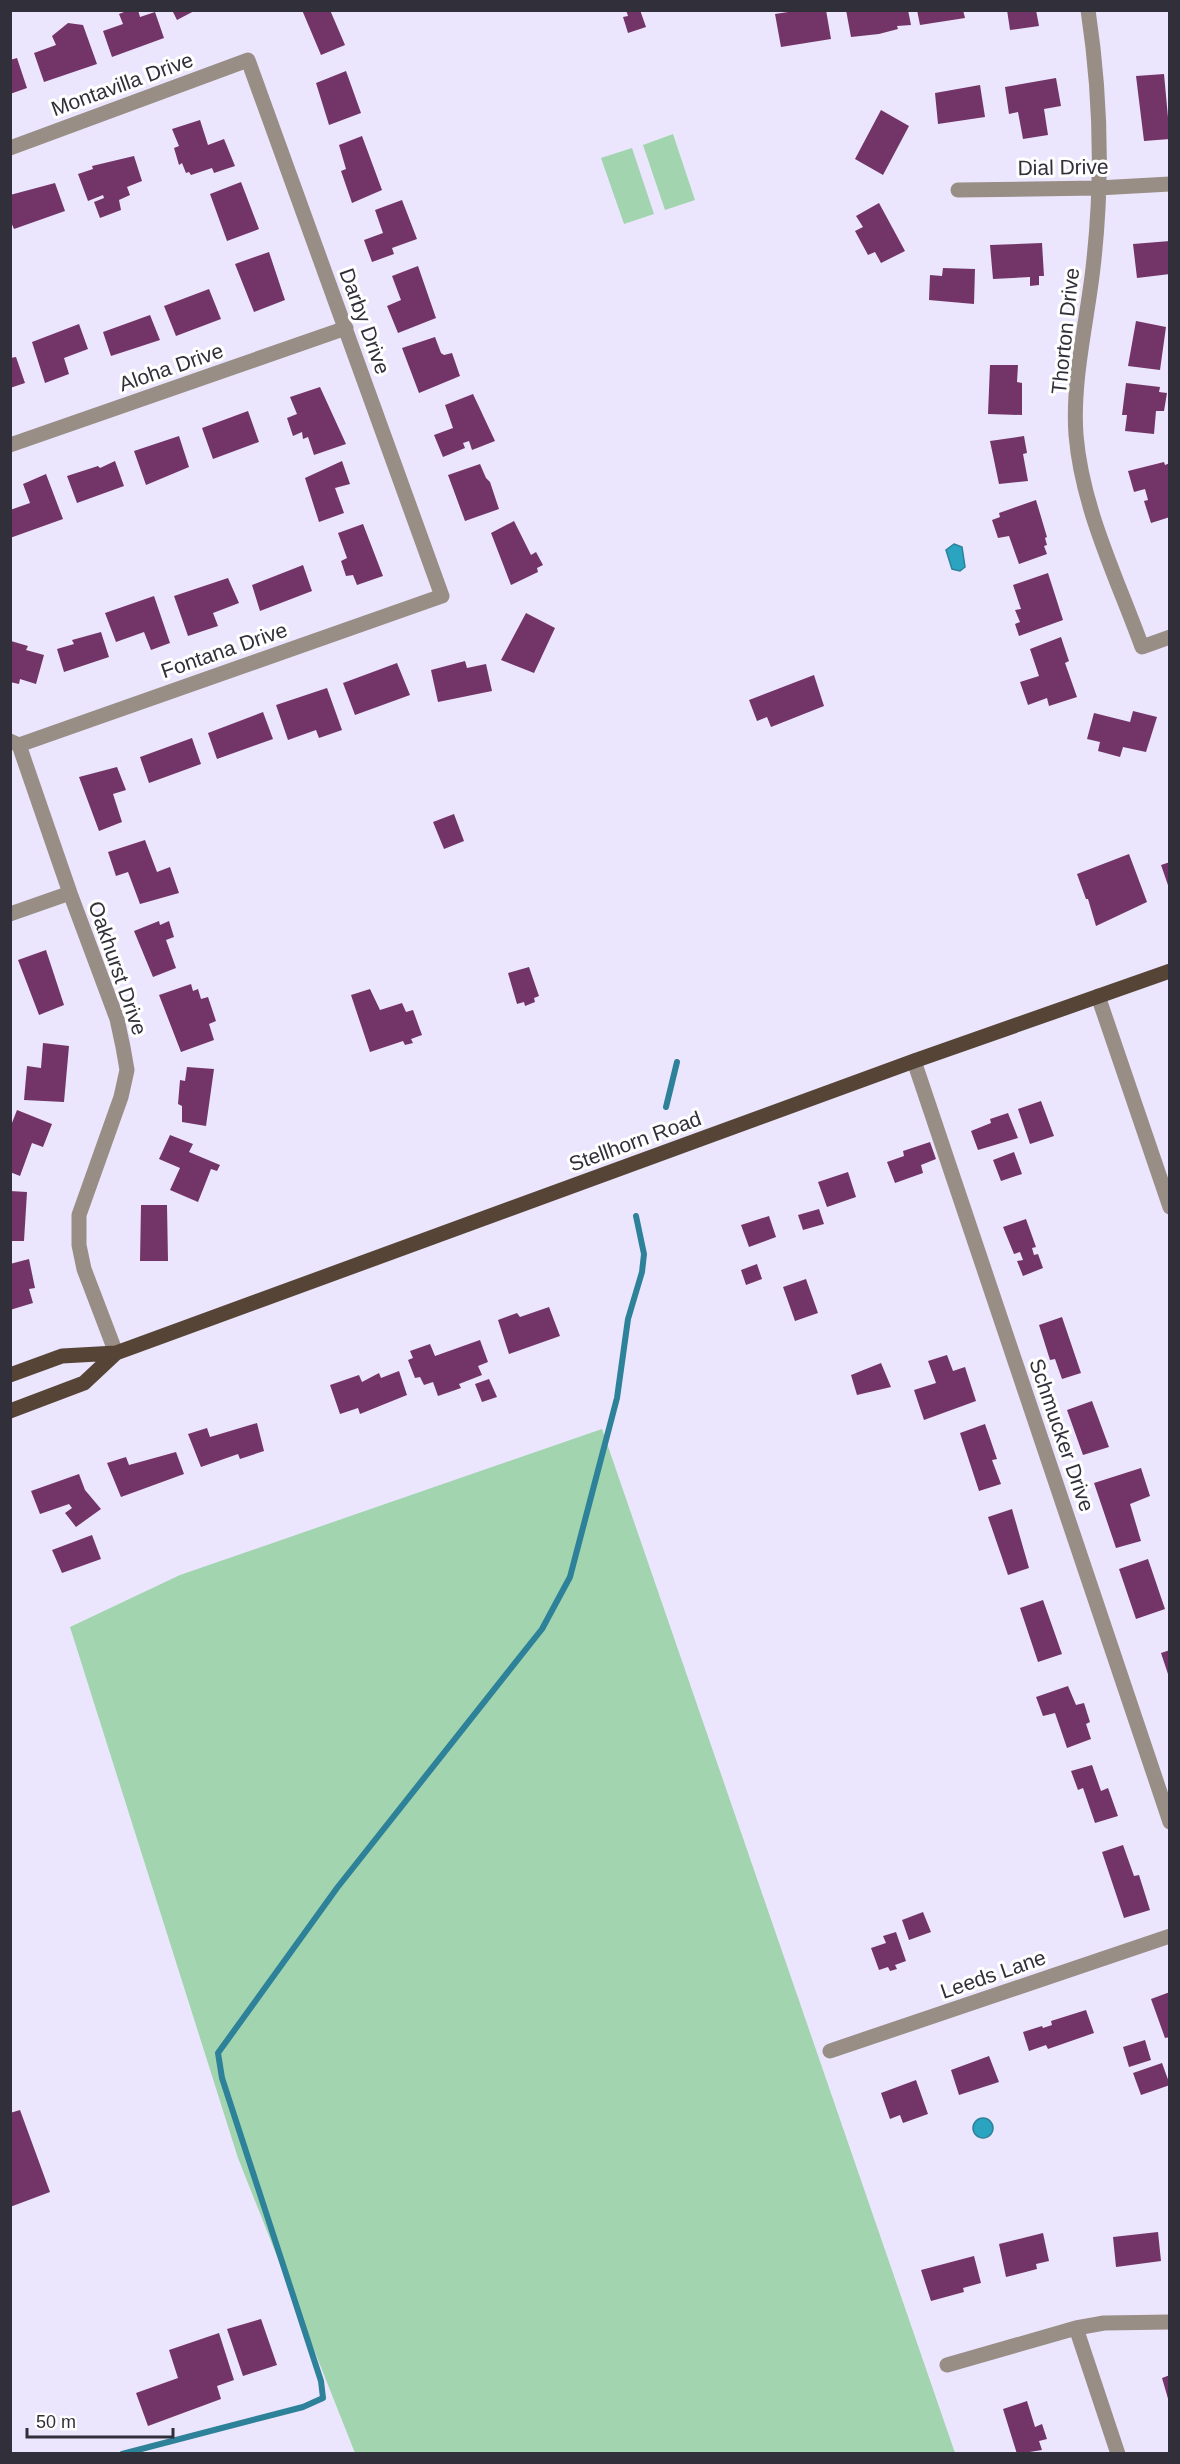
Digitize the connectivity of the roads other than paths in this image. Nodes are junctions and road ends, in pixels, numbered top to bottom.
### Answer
1 (1088, 10) edge
2 (248, 60) joint
3 (10, 148) edge
4 (1170, 184) edge
5 (1098, 188) junction
6 (958, 190) dead end
7 (346, 328) junction
8 (10, 446) edge
9 (442, 596) joint
10 (1170, 637) edge
11 (15, 743) edge
12 (69, 893) junction
13 (10, 914) edge
14 (1170, 971) edge
15 (1098, 996) junction
16 (914, 1061) junction
17 (1170, 1207) edge
18 (116, 1353) junction
19 (10, 1375) edge
20 (10, 1412) edge
21 (1170, 1822) edge
22 (1170, 1936) edge
23 (830, 2051) dead end
24 (1170, 2322) edge
25 (1076, 2328) junction
26 (947, 2365) dead end
27 (1118, 2454) edge

1 - 5 street, Thorton Drive
2 - 3 street, Montavilla Drive
2 - 7 street, Darby Drive
4 - 5 street, Dial Drive
5 - 6 street, Dial Drive
5 - 10 street, Thorton Drive
7 - 8 street, Aloha Drive
7 - 9 street, Darby Drive
9 - 11 street, Fontana Drive
11 - 12 street, Oakhurst Drive
12 - 13 street
12 - 18 street, Oakhurst Drive
14 - 15 main road, Stellhorn Road
15 - 16 main road, Stellhorn Road
15 - 17 street
16 - 18 main road, Stellhorn Road
16 - 21 street, Schmucker Drive
18 - 19 main road, Stellhorn Road
18 - 20 main road, Stellhorn Road
22 - 23 street, Leeds Lane
24 - 25 street
25 - 26 street
25 - 27 street

